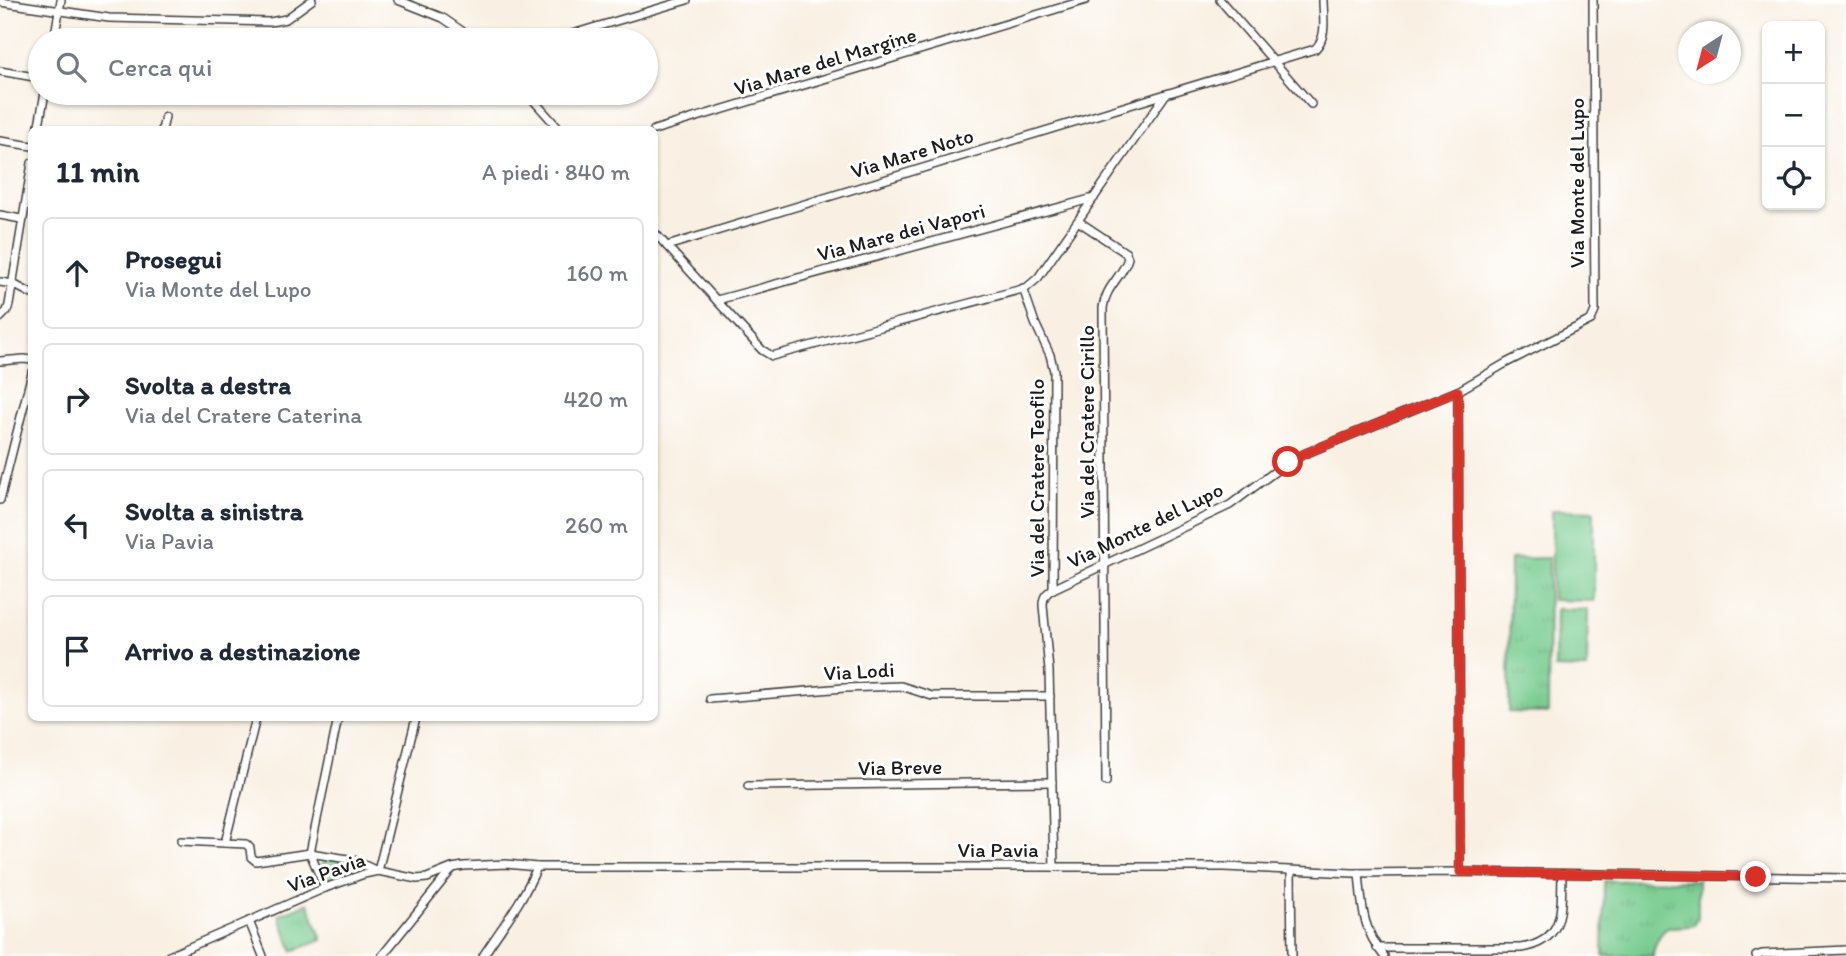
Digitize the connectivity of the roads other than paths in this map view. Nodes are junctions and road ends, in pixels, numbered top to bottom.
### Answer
1 (61, 0) edge
2 (312, 0) edge
3 (398, 0) edge
4 (688, 0) edge
5 (1086, 0) edge
6 (1220, 0) edge
7 (1323, 0) edge
8 (1593, 0) edge
9 (0, 2) edge
10 (59, 12) junction
11 (56, 28) edge
12 (458, 28) edge
13 (593, 28) edge
14 (1273, 62) junction
15 (0, 71) edge
16 (28, 76) edge
17 (1166, 94) junction
18 (1311, 104) dead end
19 (43, 105) edge
20 (538, 105) edge
21 (165, 117) dead end
22 (39, 126) edge
23 (163, 126) edge
24 (557, 126) edge
25 (658, 130) edge
26 (0, 141) edge
27 (28, 145) edge
28 (28, 185) edge
29 (1095, 197) junction
30 (0, 215) edge
31 (22, 219) junction
32 (1078, 221) junction
33 (658, 236) edge
34 (667, 246) junction
35 (0, 282) edge
36 (13, 284) junction
37 (1023, 288) junction
38 (28, 292) edge
39 (717, 300) junction
40 (0, 318) edge
41 (28, 360) edge
42 (1, 361) edge
43 (0, 370) edge
44 (28, 389) edge
45 (1458, 391) junction
46 (0, 500) edge
47 (1103, 565) junction
48 (1053, 589) junction
49 (1050, 696) junction
50 (710, 699) dead end
51 (255, 721) edge
52 (337, 721) edge
53 (415, 721) edge
54 (1052, 782) junction
55 (1106, 782) dead end
56 (748, 786) dead end
57 (181, 841) dead end
58 (225, 843) junction
59 (310, 853) junction
60 (537, 867) junction
61 (1054, 867) junction
62 (452, 869) junction
63 (1292, 871) junction
64 (378, 872) junction
65 (1460, 872) junction
66 (1359, 873) junction
67 (1562, 874) junction
68 (1846, 878) edge
69 (325, 888) junction
70 (249, 921) junction
71 (1377, 948) junction
72 (1846, 950) edge
73 (169, 956) edge
74 (263, 956) edge
75 (382, 956) edge
76 (483, 956) edge
77 (1292, 956) edge
78 (1384, 956) edge
79 (1756, 956) edge

1 - 10 street
2 - 10 street
3 - 12 street
4 - 13 street
5 - 25 street, Via Mare del Margine
6 - 14 street
7 - 14 street, Via Mare Noto
8 - 45 street, Via Monte del Lupo
9 - 10 street
10 - 11 street
14 - 17 street, Via Mare Noto
14 - 18 street
15 - 16 street
17 - 29 street
17 - 34 street, Via Mare Noto
19 - 22 street
20 - 24 street
21 - 23 street
26 - 27 street
28 - 31 street
29 - 32 street
29 - 39 street, Via Mare dei Vapori
30 - 31 street
31 - 36 street
32 - 37 street
32 - 47 street, Via del Cratere Cirillo
33 - 34 street
34 - 39 street
35 - 36 street
36 - 38 street
36 - 40 street
37 - 39 street
37 - 48 street, Via del Cratere Teofilo
41 - 42 street
42 - 43 street
44 - 46 street
45 - 47 street, Via Monte del Lupo
45 - 65 street
47 - 48 street, Via Monte del Lupo
47 - 55 street, Via del Cratere Cirillo
48 - 49 street, Via Monte del Lupo
49 - 50 street, Via Lodi
49 - 54 street, Via Monte del Lupo
51 - 58 street
52 - 59 street
53 - 64 street
54 - 56 street, Via Breve
54 - 61 street, Via Monte del Lupo
57 - 58 street
58 - 59 street
59 - 64 street
59 - 69 street
60 - 61 street, Via Pavia
60 - 62 street, Via Pavia
60 - 76 street
61 - 63 street, Via Pavia
62 - 64 street, Via Pavia
62 - 75 street
63 - 66 street, Via Pavia
63 - 77 street
64 - 69 street, Via Pavia
65 - 66 street, Via Pavia
65 - 67 street, Via Pavia
66 - 71 street
67 - 68 street, Via Pavia
67 - 71 street
69 - 70 street, Via Pavia
70 - 73 street, Via Pavia
70 - 74 street
71 - 78 street
72 - 79 street

